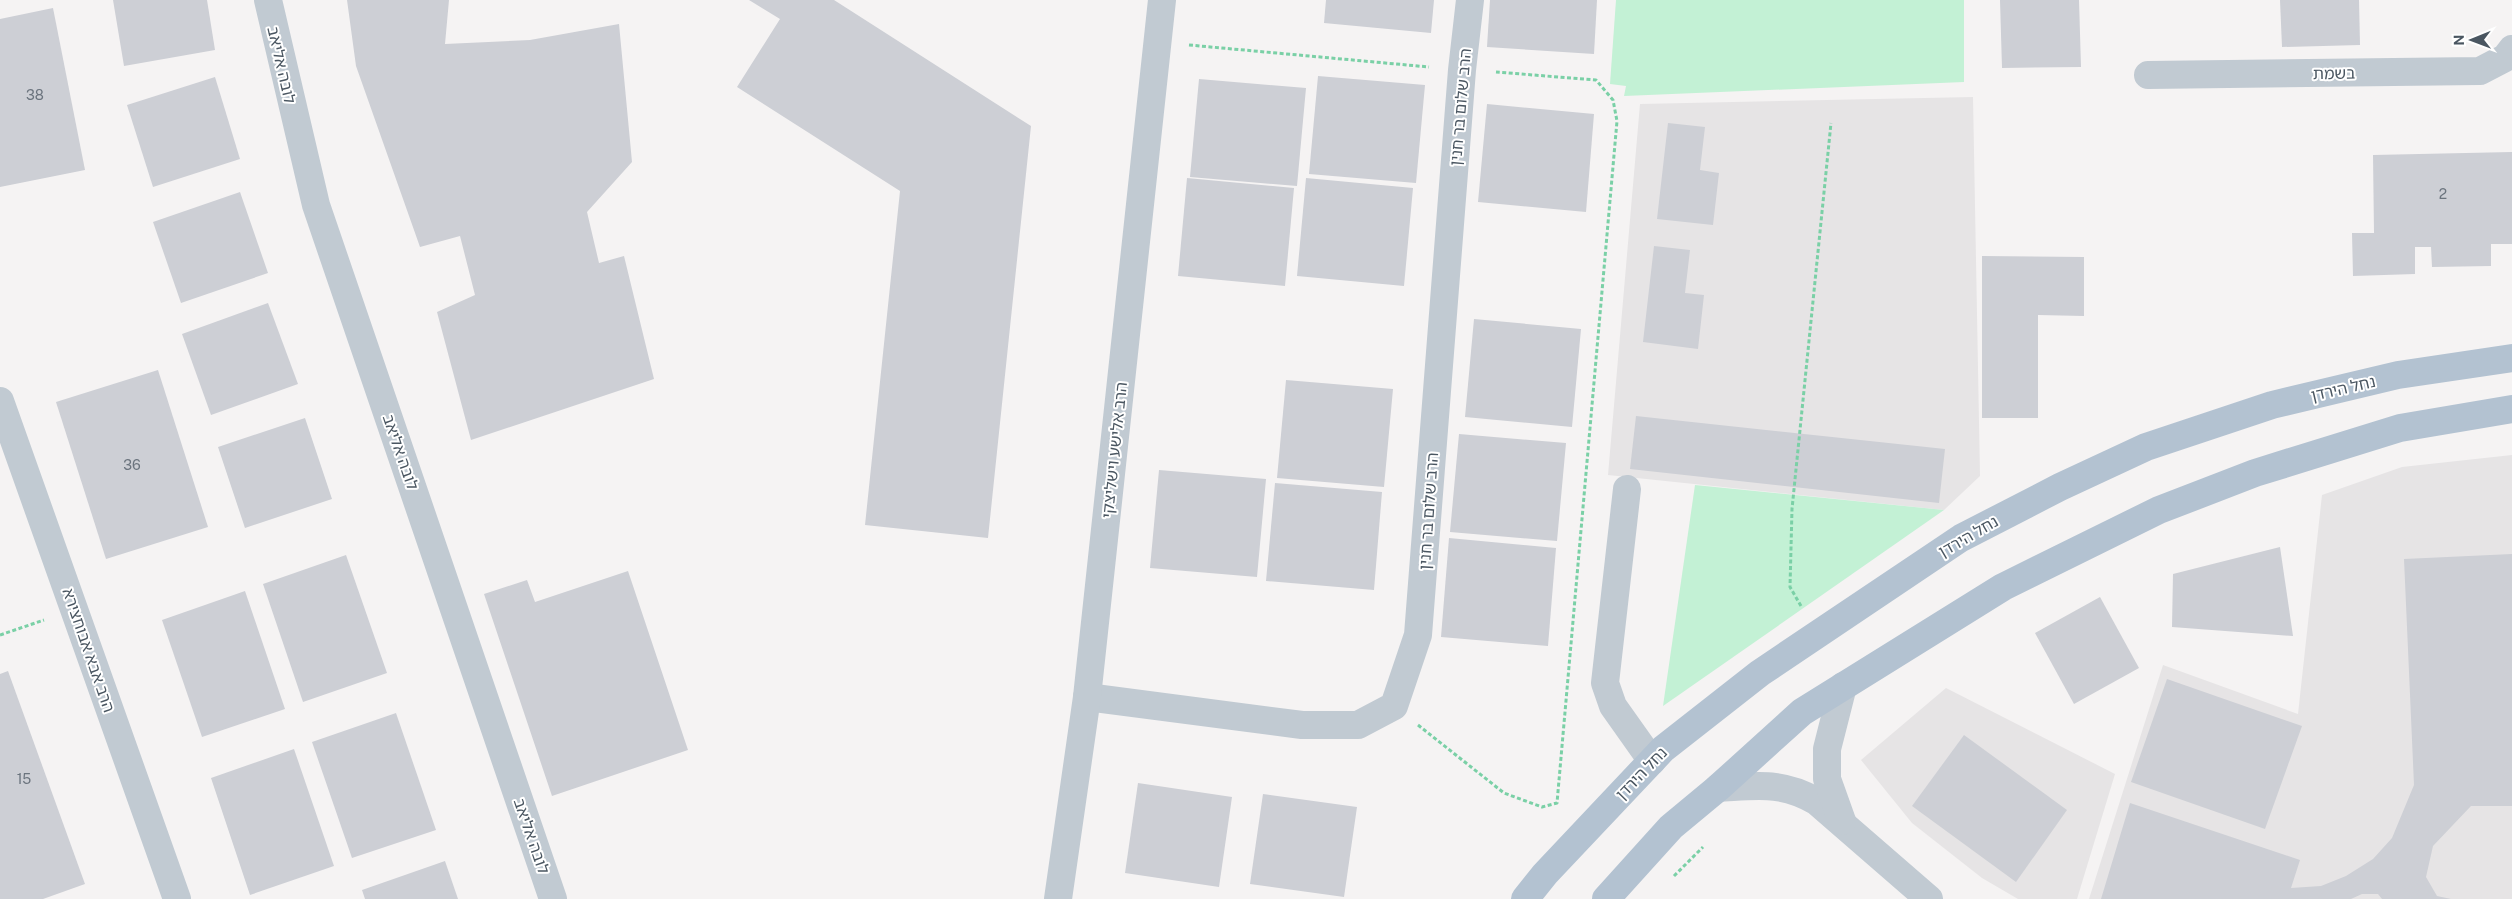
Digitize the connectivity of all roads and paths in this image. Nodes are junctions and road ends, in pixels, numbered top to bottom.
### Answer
1 (268, 0) edge
2 (1162, 0) edge
3 (1470, 0) edge
4 (1159, 43) junction
5 (2512, 49) edge
6 (1462, 70) junction
7 (2148, 75) dead end
8 (1831, 123) dead end
9 (2512, 358) edge
10 (0, 401) edge
11 (2512, 409) edge
12 (1627, 489) dead end
13 (75, 609) junction
14 (0, 635) edge
15 (1818, 635) junction
16 (1842, 686) junction
17 (1087, 697) junction
18 (1394, 706) junction
19 (1652, 761) junction
20 (1718, 788) junction
21 (1844, 825) junction
22 (177, 899) edge
23 (554, 899) edge
24 (1058, 899) edge
25 (1525, 899) edge
26 (1606, 899) edge
27 (1930, 899) edge

1 - 23 street, לובה אליאב
2 - 4 street, הרב אלישע וישליצקי
3 - 6 street, הרב שלום בר חנין
4 - 6 path
4 - 17 street, הרב אלישע וישליצקי
5 - 7 street, בשמת
6 - 18 street, הרב שלום בר חנין
6 - 18 path
8 - 15 path
9 - 15 main road, נחל הירדן
10 - 13 street, הרב אבא אבוחצירא
11 - 16 main road
12 - 19 street
13 - 14 path
13 - 22 street, הרב אבא אבוחצירא
15 - 19 main road, נחל הירדן
16 - 20 main road
16 - 21 street
17 - 18 street
17 - 24 street, הרב אלישע וישליצקי
19 - 25 main road, נחל הירדן
20 - 21 street
20 - 26 main road
21 - 27 street

